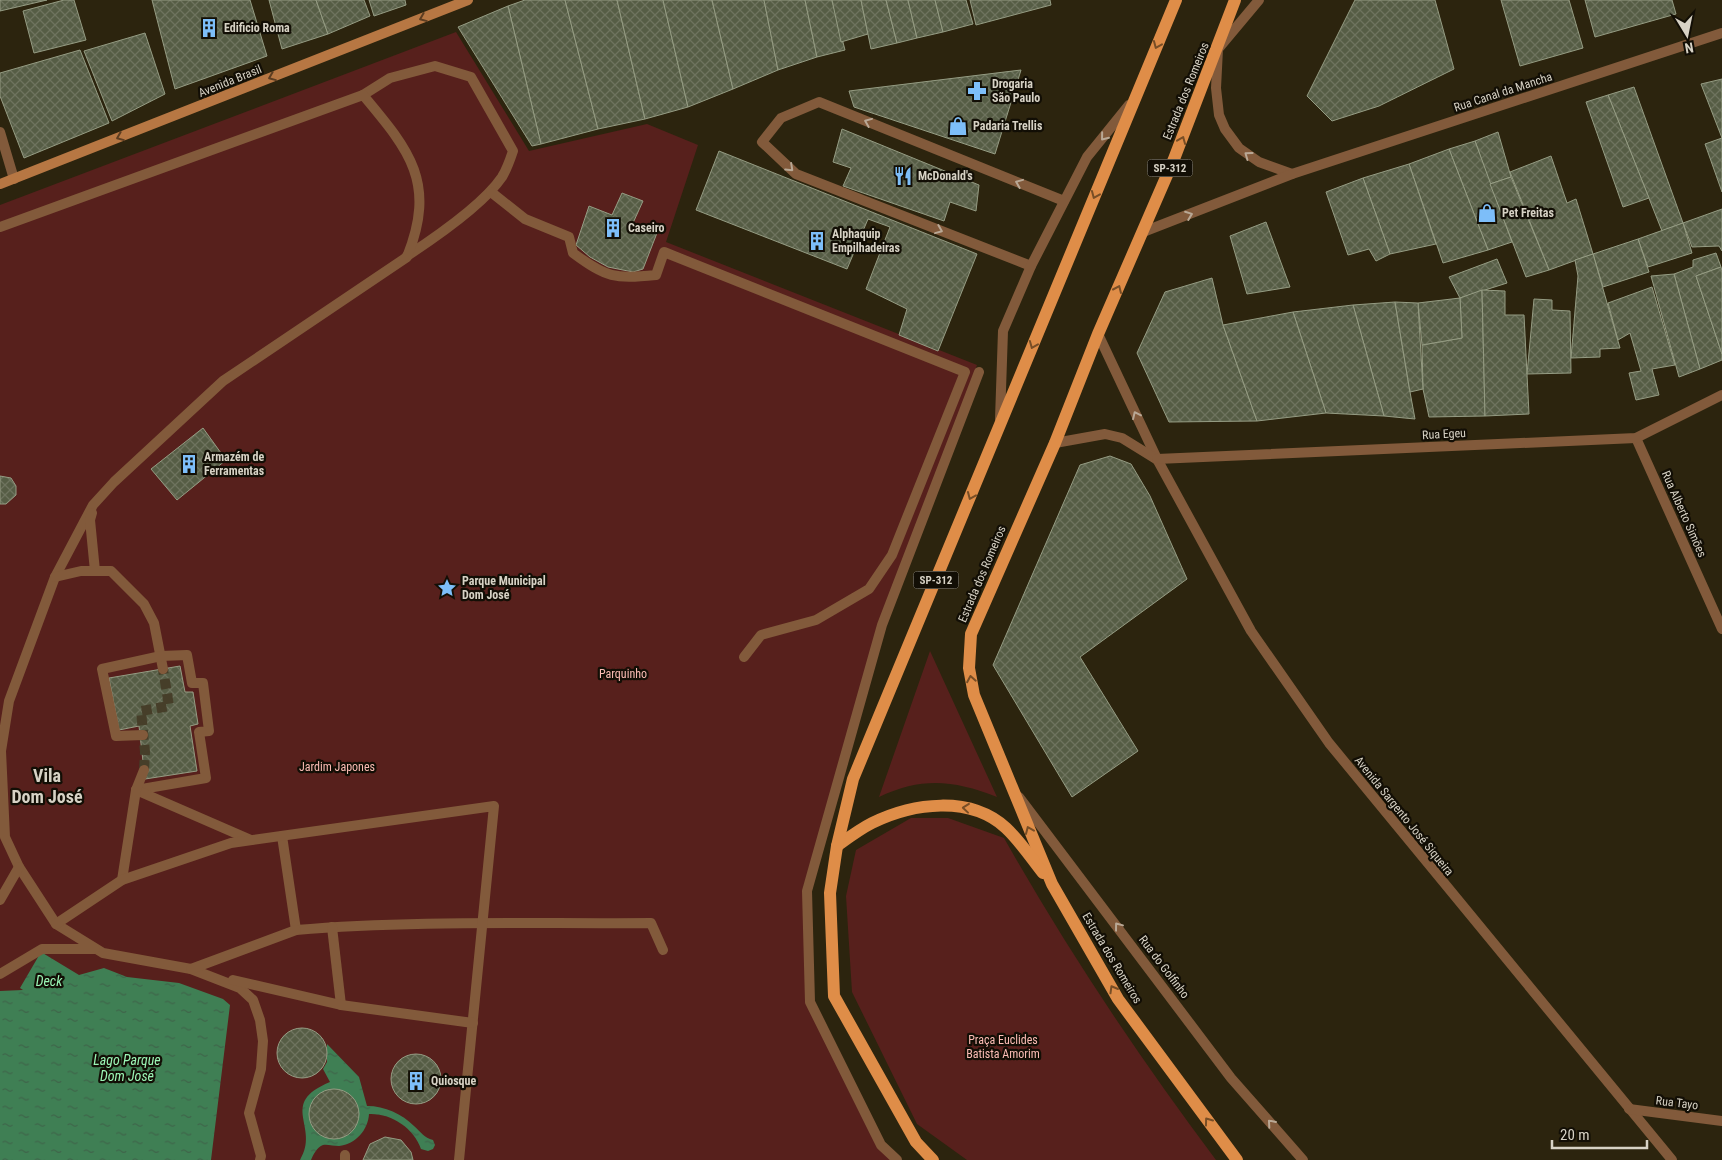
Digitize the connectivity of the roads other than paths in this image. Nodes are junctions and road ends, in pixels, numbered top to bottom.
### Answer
1 (468, 0) edge
2 (1176, 0) edge
3 (1235, 0) edge
4 (1259, 0) edge
5 (1722, 33) edge
6 (1218, 50) junction
7 (363, 94) junction
8 (1135, 99) junction
9 (0, 132) edge
10 (1292, 174) junction
11 (14, 179) junction
12 (0, 184) edge
13 (491, 192) junction
14 (1064, 201) junction
15 (0, 227) edge
16 (1143, 232) junction
17 (407, 257) junction
18 (1031, 266) junction
19 (1098, 334) junction
20 (979, 372) dead end
21 (1722, 395) edge
22 (1000, 428) junction
23 (1636, 438) junction
24 (1055, 443) junction
25 (1157, 459) junction
26 (93, 505) junction
27 (95, 571) junction
28 (55, 577) junction
29 (1722, 629) edge
30 (161, 656) junction
31 (744, 657) dead end
32 (163, 669) tunnel mouth
33 (143, 735) dead end
34 (0, 751) edge
35 (144, 770) tunnel mouth
36 (1010, 784) junction
37 (136, 790) junction
38 (282, 836) junction
39 (252, 840) junction
40 (837, 846) junction
41 (19, 867) junction
42 (122, 880) junction
43 (1052, 884) junction
44 (0, 900) edge
45 (56, 924) junction
46 (482, 924) junction
47 (332, 927) junction
48 (296, 930) junction
49 (96, 949) junction
50 (663, 950) dead end
51 (191, 969) junction
52 (0, 974) edge
53 (341, 1005) junction
54 (473, 1023) junction
55 (1630, 1109) junction
56 (1722, 1121) edge
57 (260, 1160) edge
58 (459, 1160) edge
59 (897, 1160) edge
60 (933, 1160) edge
61 (1237, 1160) edge
62 (1304, 1160) edge
63 (1672, 1160) edge

1 -> 11 street, Avenida Brasil
2 -> 8 main road, SP-312
3 - 6 main road, Estrada dos Romeiros / SP-312
4 - 6 street
5 - 10 street, Rua Canal da Mancha
10 -> 6 street
16 -> 6 main road, Estrada dos Romeiros / SP-312
7 - 13 street
7 - 15 street
7 - 17 street
8 -> 14 street
8 -> 22 main road, SP-312
9 - 11 street
16 -> 10 street, Rua Canal da Mancha
11 - 12 street, Avenida Brasil
13 - 17 street
13 - 31 street
14 - 18 street
14 -> 18 street
19 -> 16 main road, Estrada dos Romeiros / SP-312
17 - 26 street
18 - 22 street
19 - 24 main road, Estrada dos Romeiros / SP-312
25 -> 19 street, Avenida Sargento José Siqueira
20 - 59 street
21 - 23 street, Rua Egeu
22 -> 40 main road, SP-312
23 - 25 street, Rua Egeu
23 - 29 street, Rua Alberto Simões
24 - 25 street
36 -> 24 main road, Estrada dos Romeiros / SP-312
25 - 55 street, Avenida Sargento José Siqueira
26 - 27 street
26 - 28 street
27 - 28 street
27 - 30 street
28 - 34 street
30 - 32 street
30 - 33 street
30 - 37 street
34 - 41 street
35 - 37 street
43 -> 36 main road, Estrada dos Romeiros / SP-312
62 -> 36 street, Rua do Golfinho
37 - 39 street
37 - 42 street
38 - 39 street
38 - 46 street
38 - 48 street
39 - 42 street
43 -> 40 main road
40 - 60 main road, SP-312
41 - 44 street
41 - 45 street
42 - 45 street
61 -> 43 main road, Estrada dos Romeiros / SP-312
45 - 49 street
46 - 47 street
46 - 50 street
46 - 54 street
47 - 48 street
47 - 53 street
48 - 51 street
49 - 51 street
49 - 52 street
51 - 53 street
51 - 57 street
53 - 54 street
54 - 58 street
55 - 56 street, Rua Tayo
55 - 63 street, Avenida Sargento José Siqueira

